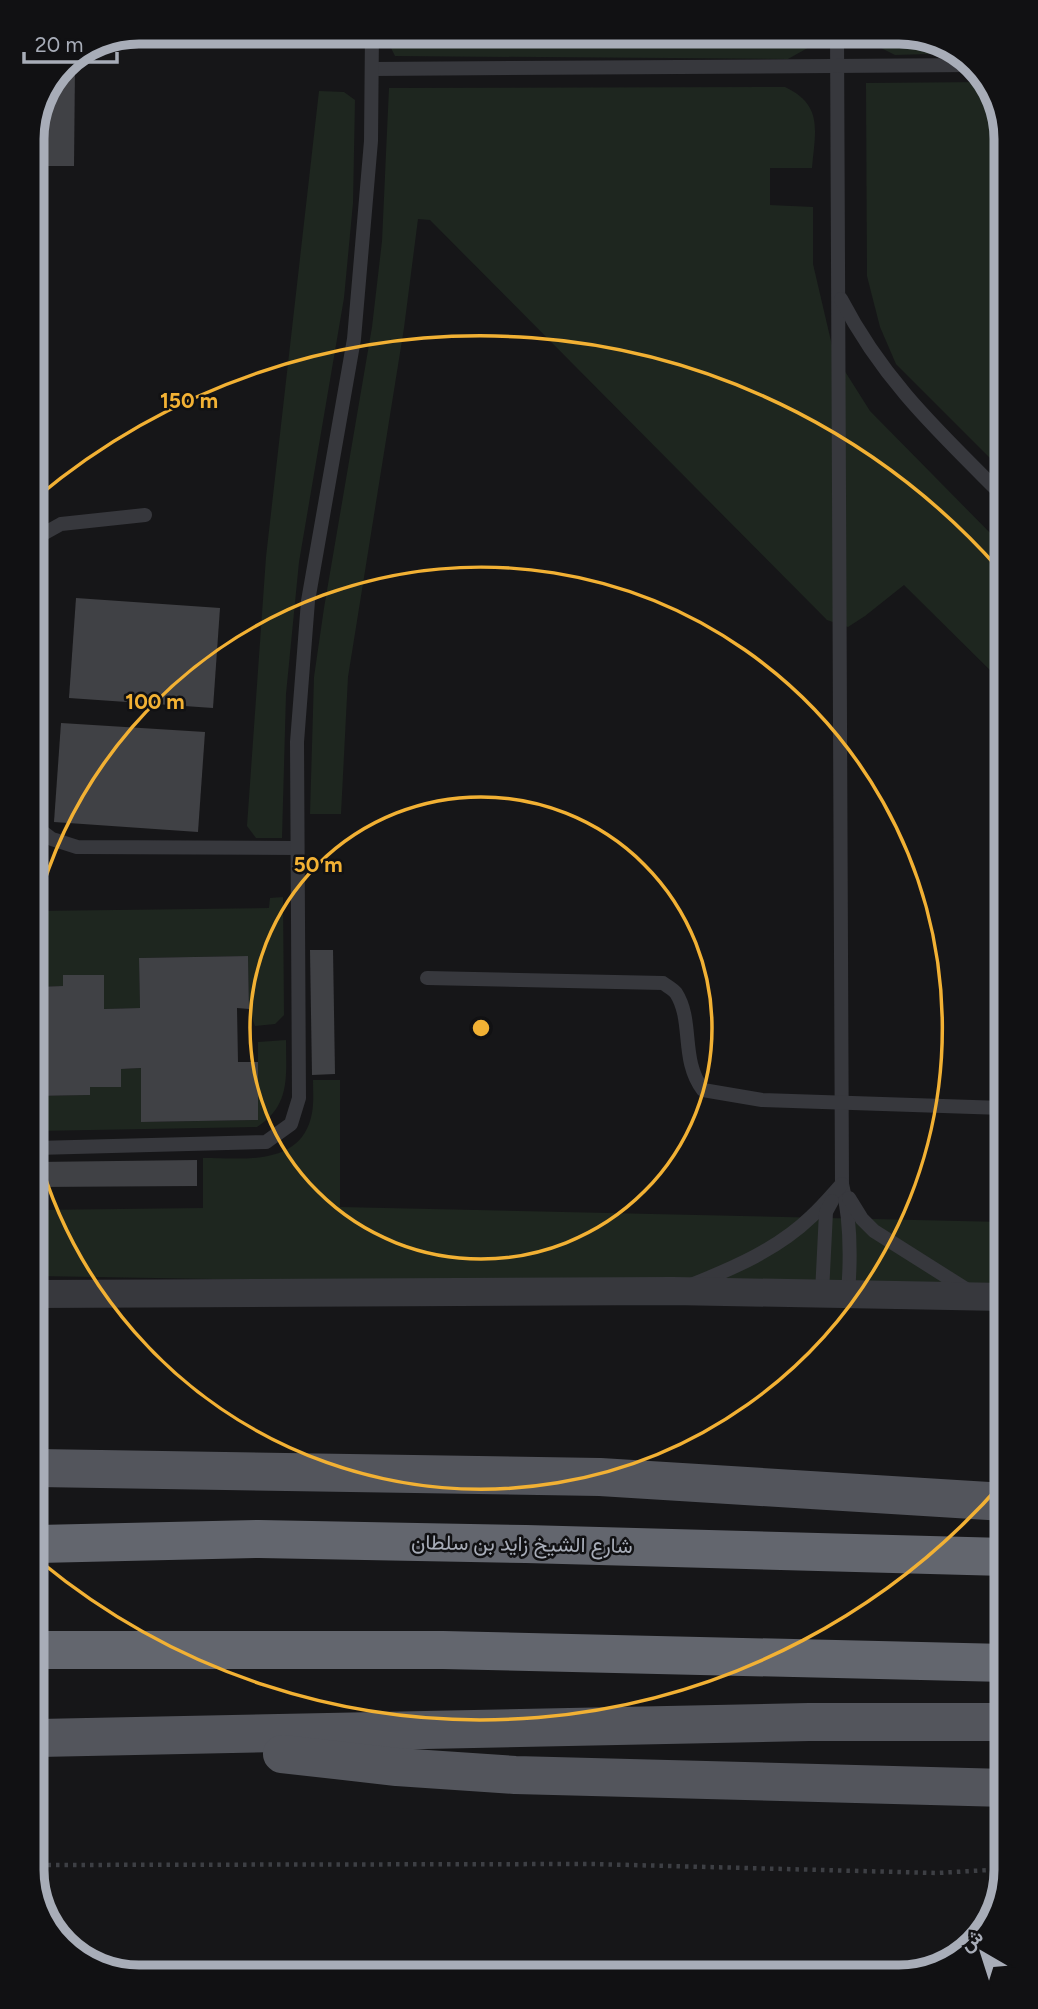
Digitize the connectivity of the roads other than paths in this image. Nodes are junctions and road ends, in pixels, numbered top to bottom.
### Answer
1 (372, 44) edge
2 (837, 44) edge
3 (959, 65) edge
4 (837, 66) junction
5 (372, 69) junction
6 (838, 295) junction
7 (994, 487) edge
8 (145, 515) dead end
9 (44, 533) edge
10 (44, 833) edge
11 (297, 848) junction
12 (427, 978) dead end
13 (842, 1103) junction
14 (994, 1108) edge
15 (44, 1148) edge
16 (842, 1184) junction
17 (673, 1291) junction
18 (835, 1293) junction
19 (44, 1294) edge
20 (991, 1297) edge
21 (44, 1468) edge
22 (994, 1501) edge
23 (44, 1544) edge
24 (994, 1557) edge
25 (44, 1650) edge
26 (994, 1663) edge
27 (994, 1722) edge
28 (163, 1735) junction
29 (44, 1742) edge
30 (994, 1788) edge

1 - 5 lane
2 - 4 lane
3 - 4 lane
4 - 5 lane
4 - 6 lane
5 - 11 lane
6 - 7 lane
6 - 13 lane
8 - 9 lane
10 - 11 lane
11 - 15 lane
12 - 13 lane
13 - 14 lane
13 - 16 lane
16 - 17 lane
16 - 18 lane
16 - 18 lane
16 - 20 lane
17 - 18 street
17 - 19 street
18 - 20 street
21 - 22 main road
23 - 24 highway, شارع الشيخ زايد بن سلطان
25 - 26 highway
27 - 28 main road
28 - 29 main road
28 - 30 main road

